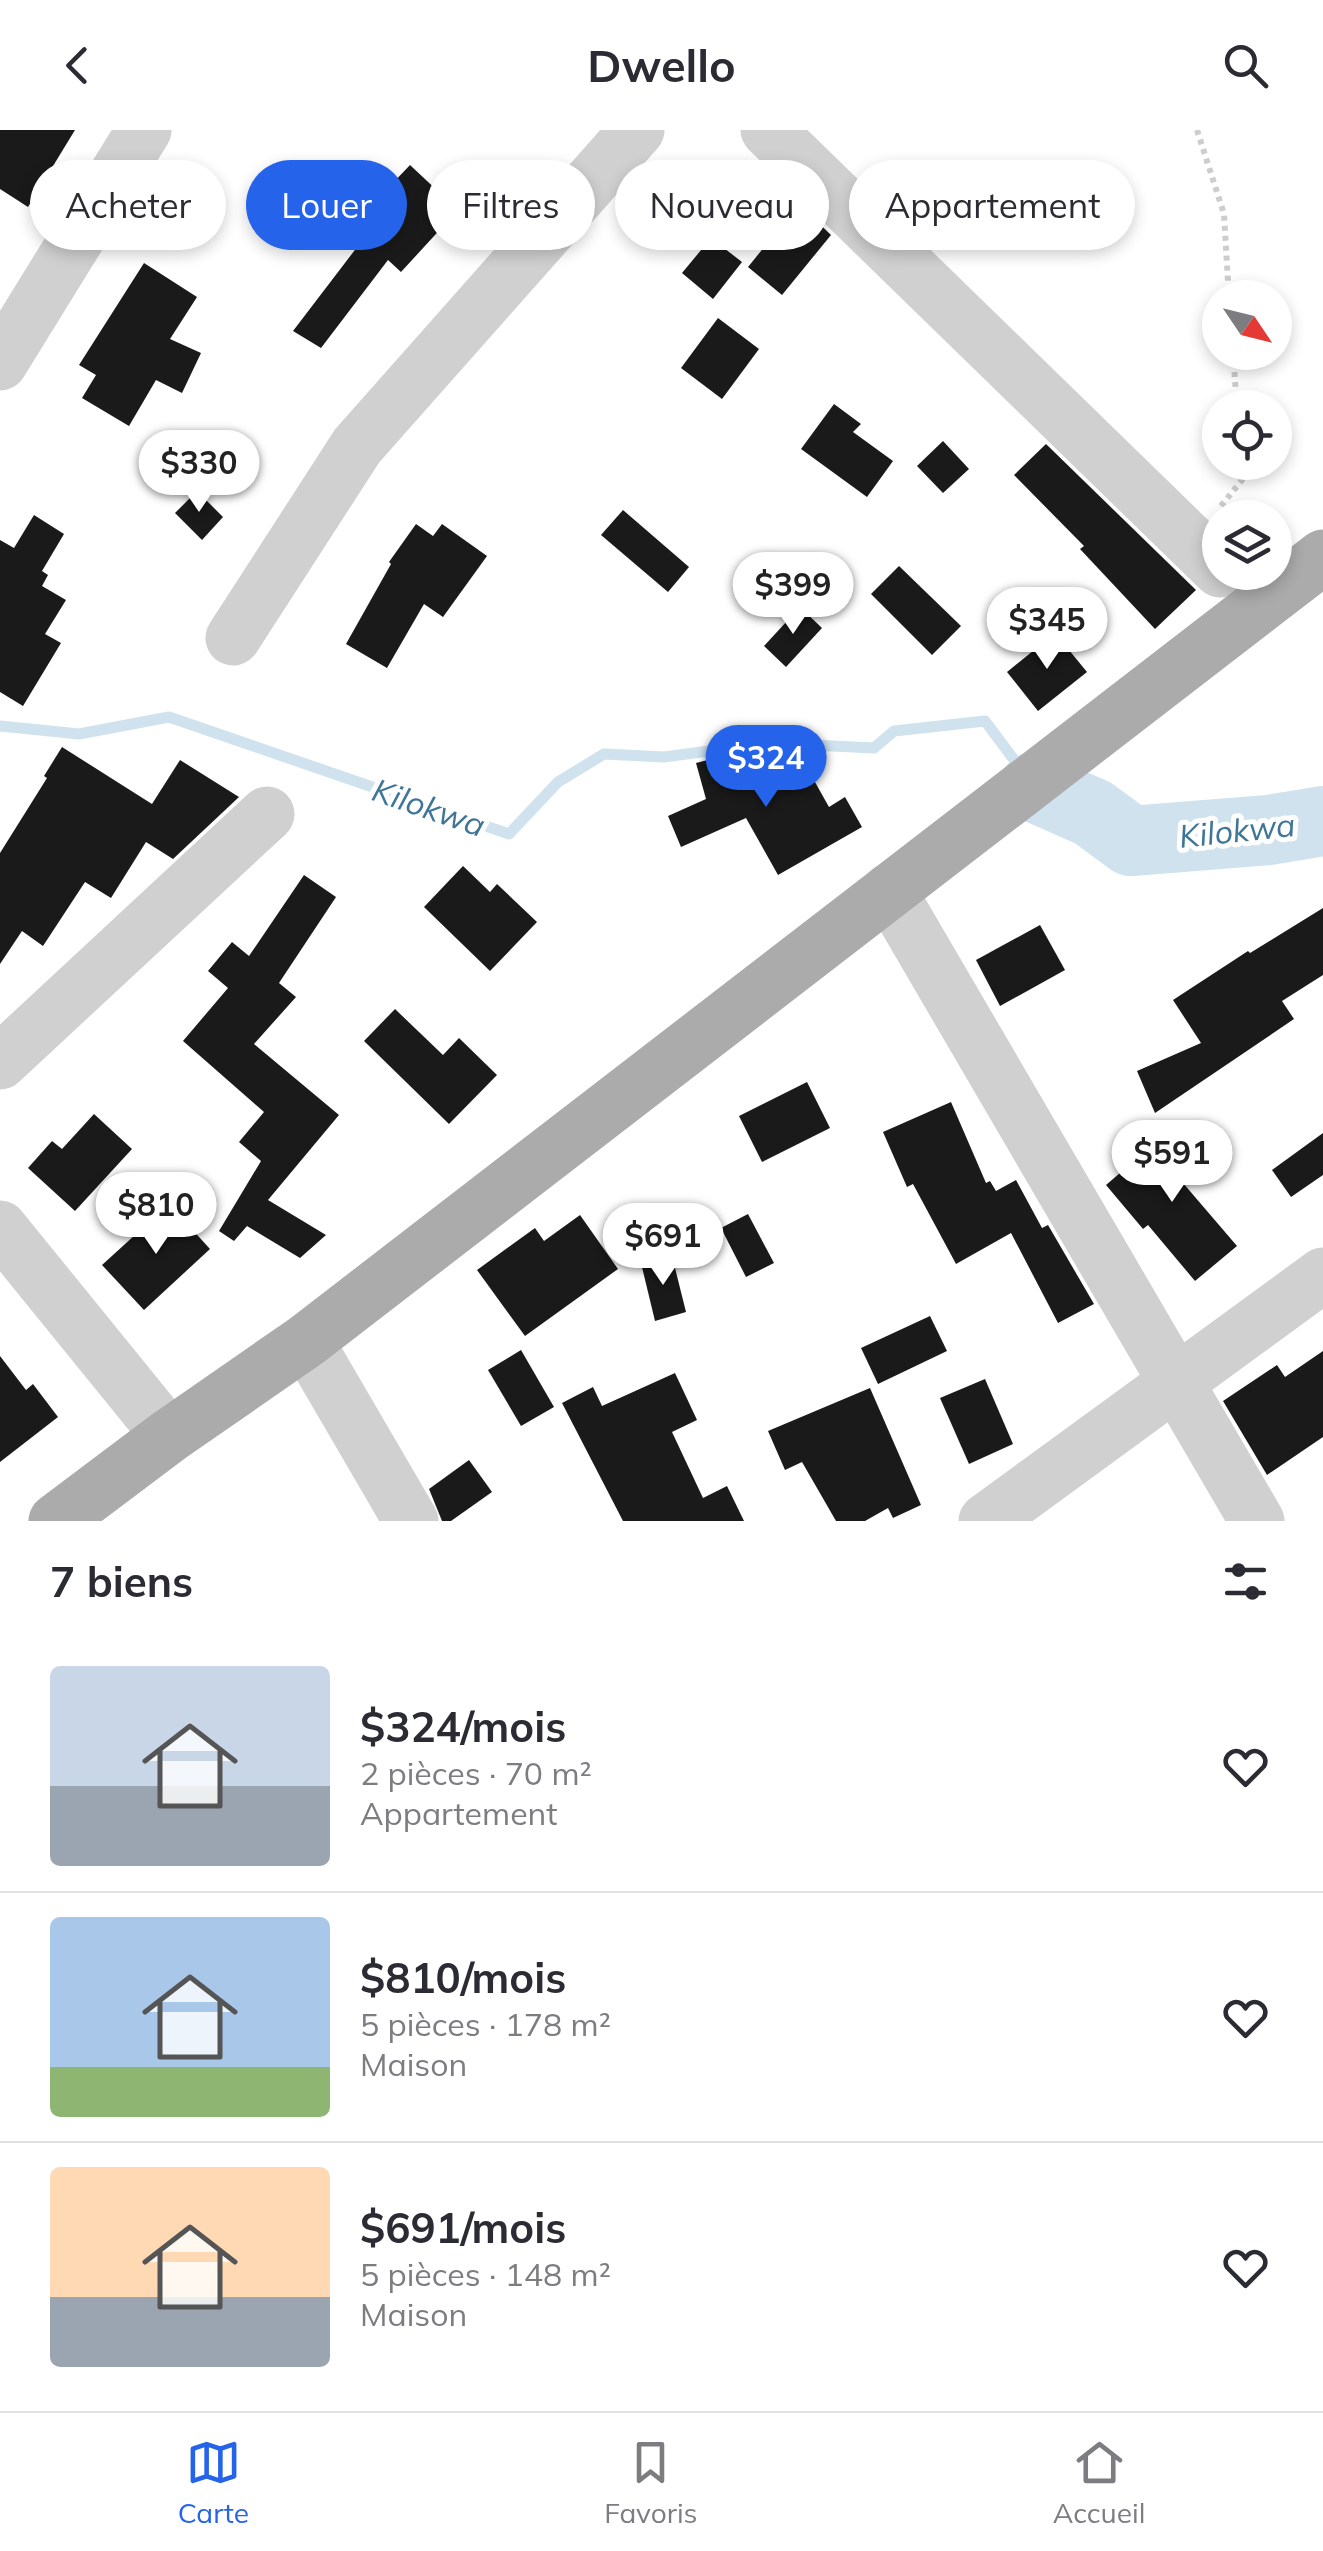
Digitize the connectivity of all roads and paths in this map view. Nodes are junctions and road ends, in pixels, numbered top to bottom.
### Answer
1 (144, 130) edge
2 (637, 130) edge
3 (768, 130) edge
4 (1197, 130) edge
5 (1228, 280) edge
6 (0, 363) edge
7 (1202, 553) edge
8 (1323, 557) edge
9 (1292, 566) edge
10 (1226, 590) edge
11 (234, 638) dead end
12 (267, 814) dead end
13 (889, 891) junction
14 (0, 1062) edge
15 (0, 1228) edge
16 (1323, 1275) edge
17 (306, 1341) junction
18 (1175, 1380) junction
19 (168, 1436) junction
20 (56, 1521) edge
21 (411, 1521) edge
22 (986, 1521) edge
23 (1257, 1521) edge

1 - 6 street
2 - 11 street
3 - 7 street
4 - 5 path
8 - 9 main road
10 - 13 main road
12 - 14 street
13 - 17 main road
13 - 18 street
15 - 19 street
16 - 18 street
17 - 19 main road
17 - 21 street
18 - 22 street
18 - 23 street
19 - 20 main road

